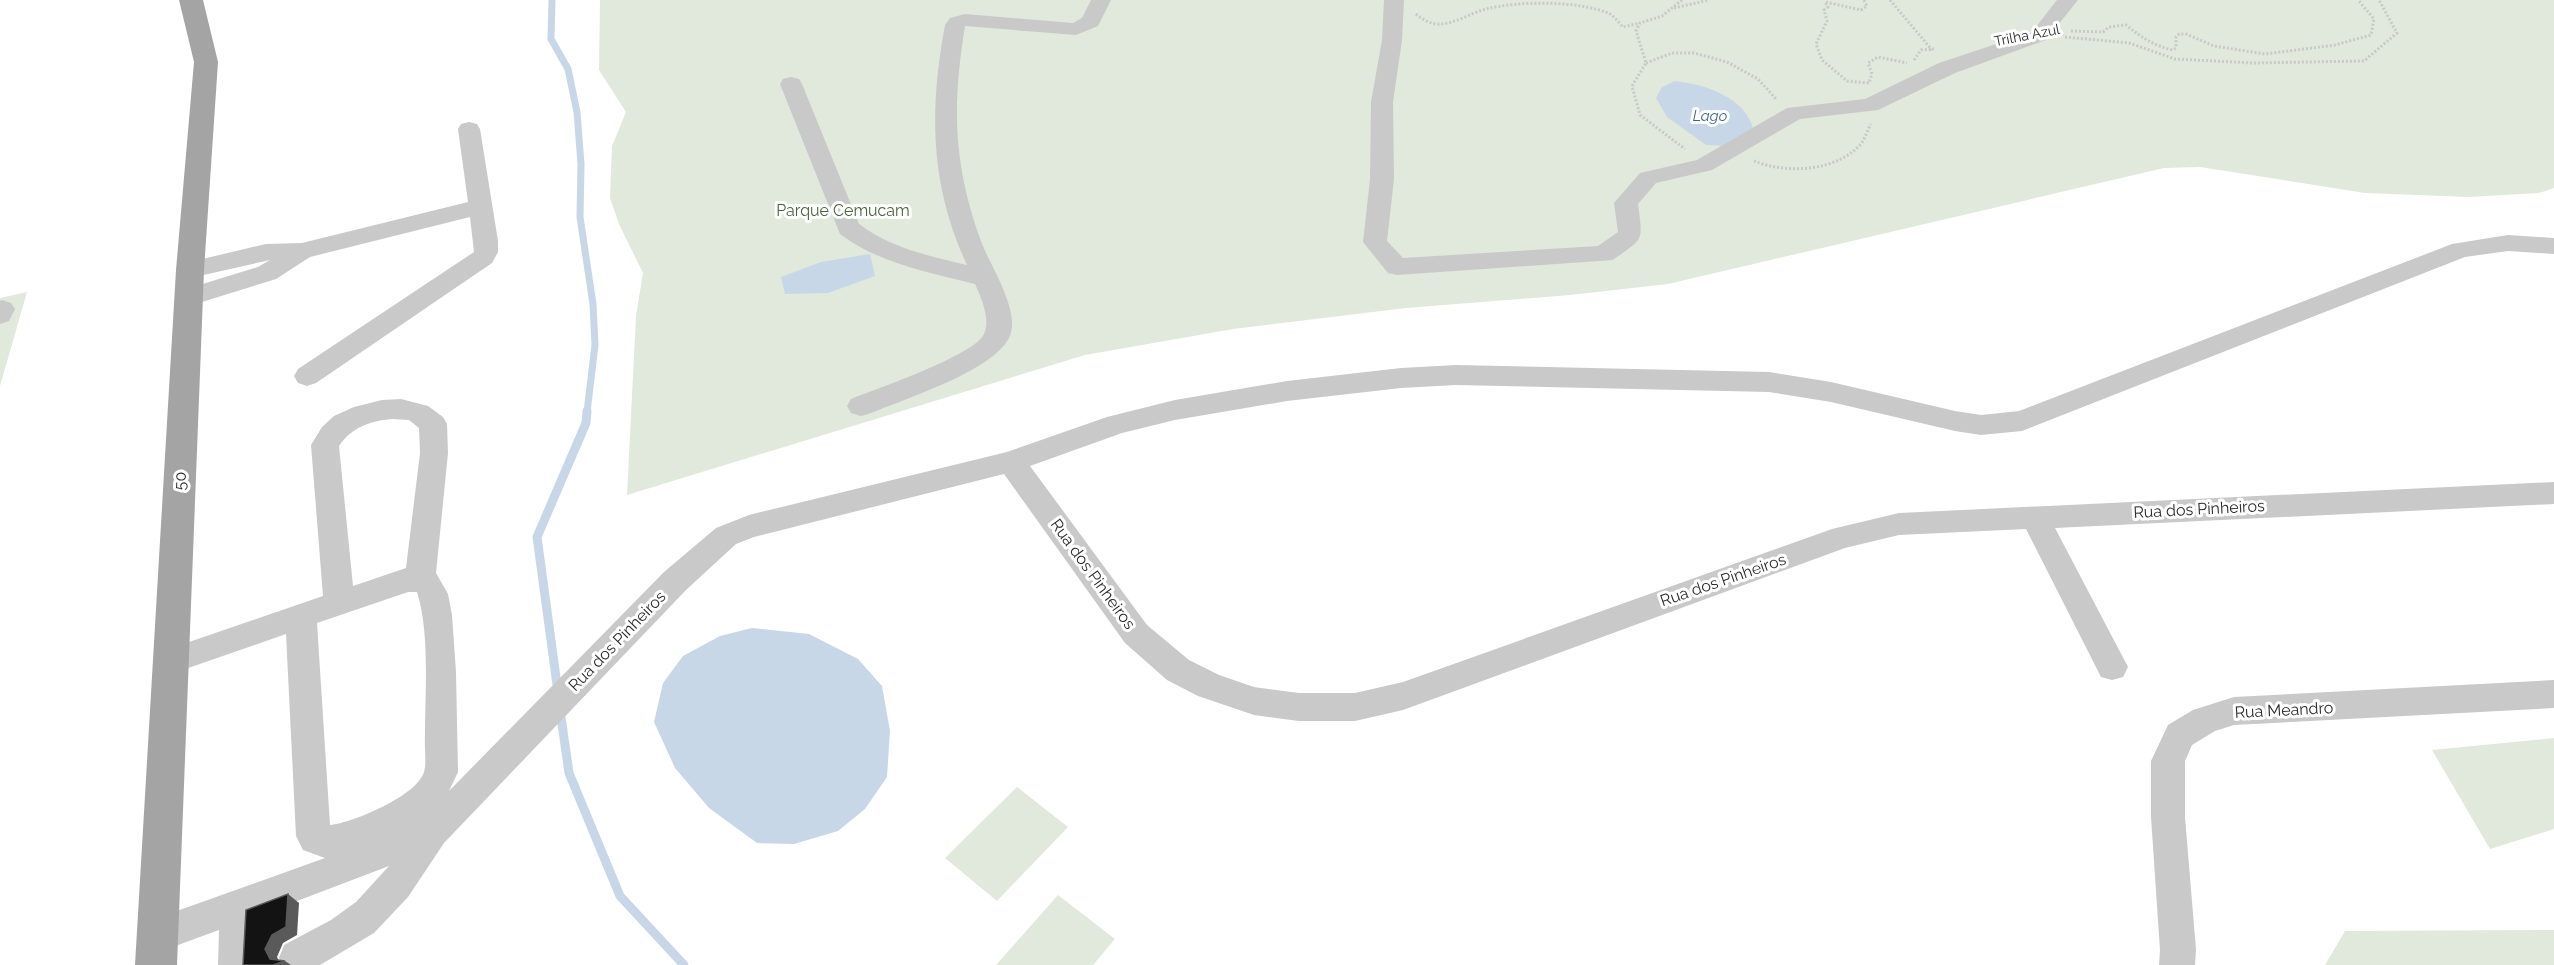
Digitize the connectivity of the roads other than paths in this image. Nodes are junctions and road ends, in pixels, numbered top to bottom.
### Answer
1 (191, 0) edge
2 (1101, 0) edge
3 (2068, 0) edge
4 (1403, 5) edge
5 (791, 84) dead end
6 (469, 129) dead end
7 (482, 206) junction
8 (2554, 246) edge
9 (987, 279) junction
10 (189, 283) junction
11 (307, 376) dead end
12 (861, 405) dead end
13 (1011, 462) junction
14 (2554, 493) edge
15 (2034, 516) junction
16 (420, 580) junction
17 (339, 602) junction
18 (301, 615) junction
19 (171, 661) junction
20 (2112, 667) dead end
21 (2554, 694) edge
22 (432, 832) junction
23 (237, 906) junction
24 (158, 949) edge
25 (297, 958) dead end
26 (236, 965) edge
27 (2177, 965) edge

1 - 10 main road, 50
2 - 9 street
3 - 4 street
5 - 9 street
6 - 7 street
7 - 10 street
7 - 11 street
8 - 13 street, Rua dos Pinheiros
9 - 12 street
10 - 19 main road, 50
13 - 15 street, Rua dos Pinheiros
13 - 22 street, Rua dos Pinheiros
14 - 15 street, Rua dos Pinheiros
15 - 20 street
16 - 17 street
16 - 17 street
16 - 18 street
17 - 18 street
18 - 19 street
19 - 24 main road, 50
21 - 27 street, Rua Meandro
22 - 23 street, Rua dos Pinheiros
22 - 25 street, Rua dos Pinheiros
23 - 24 street, Rua dos Pinheiros
23 - 26 street

